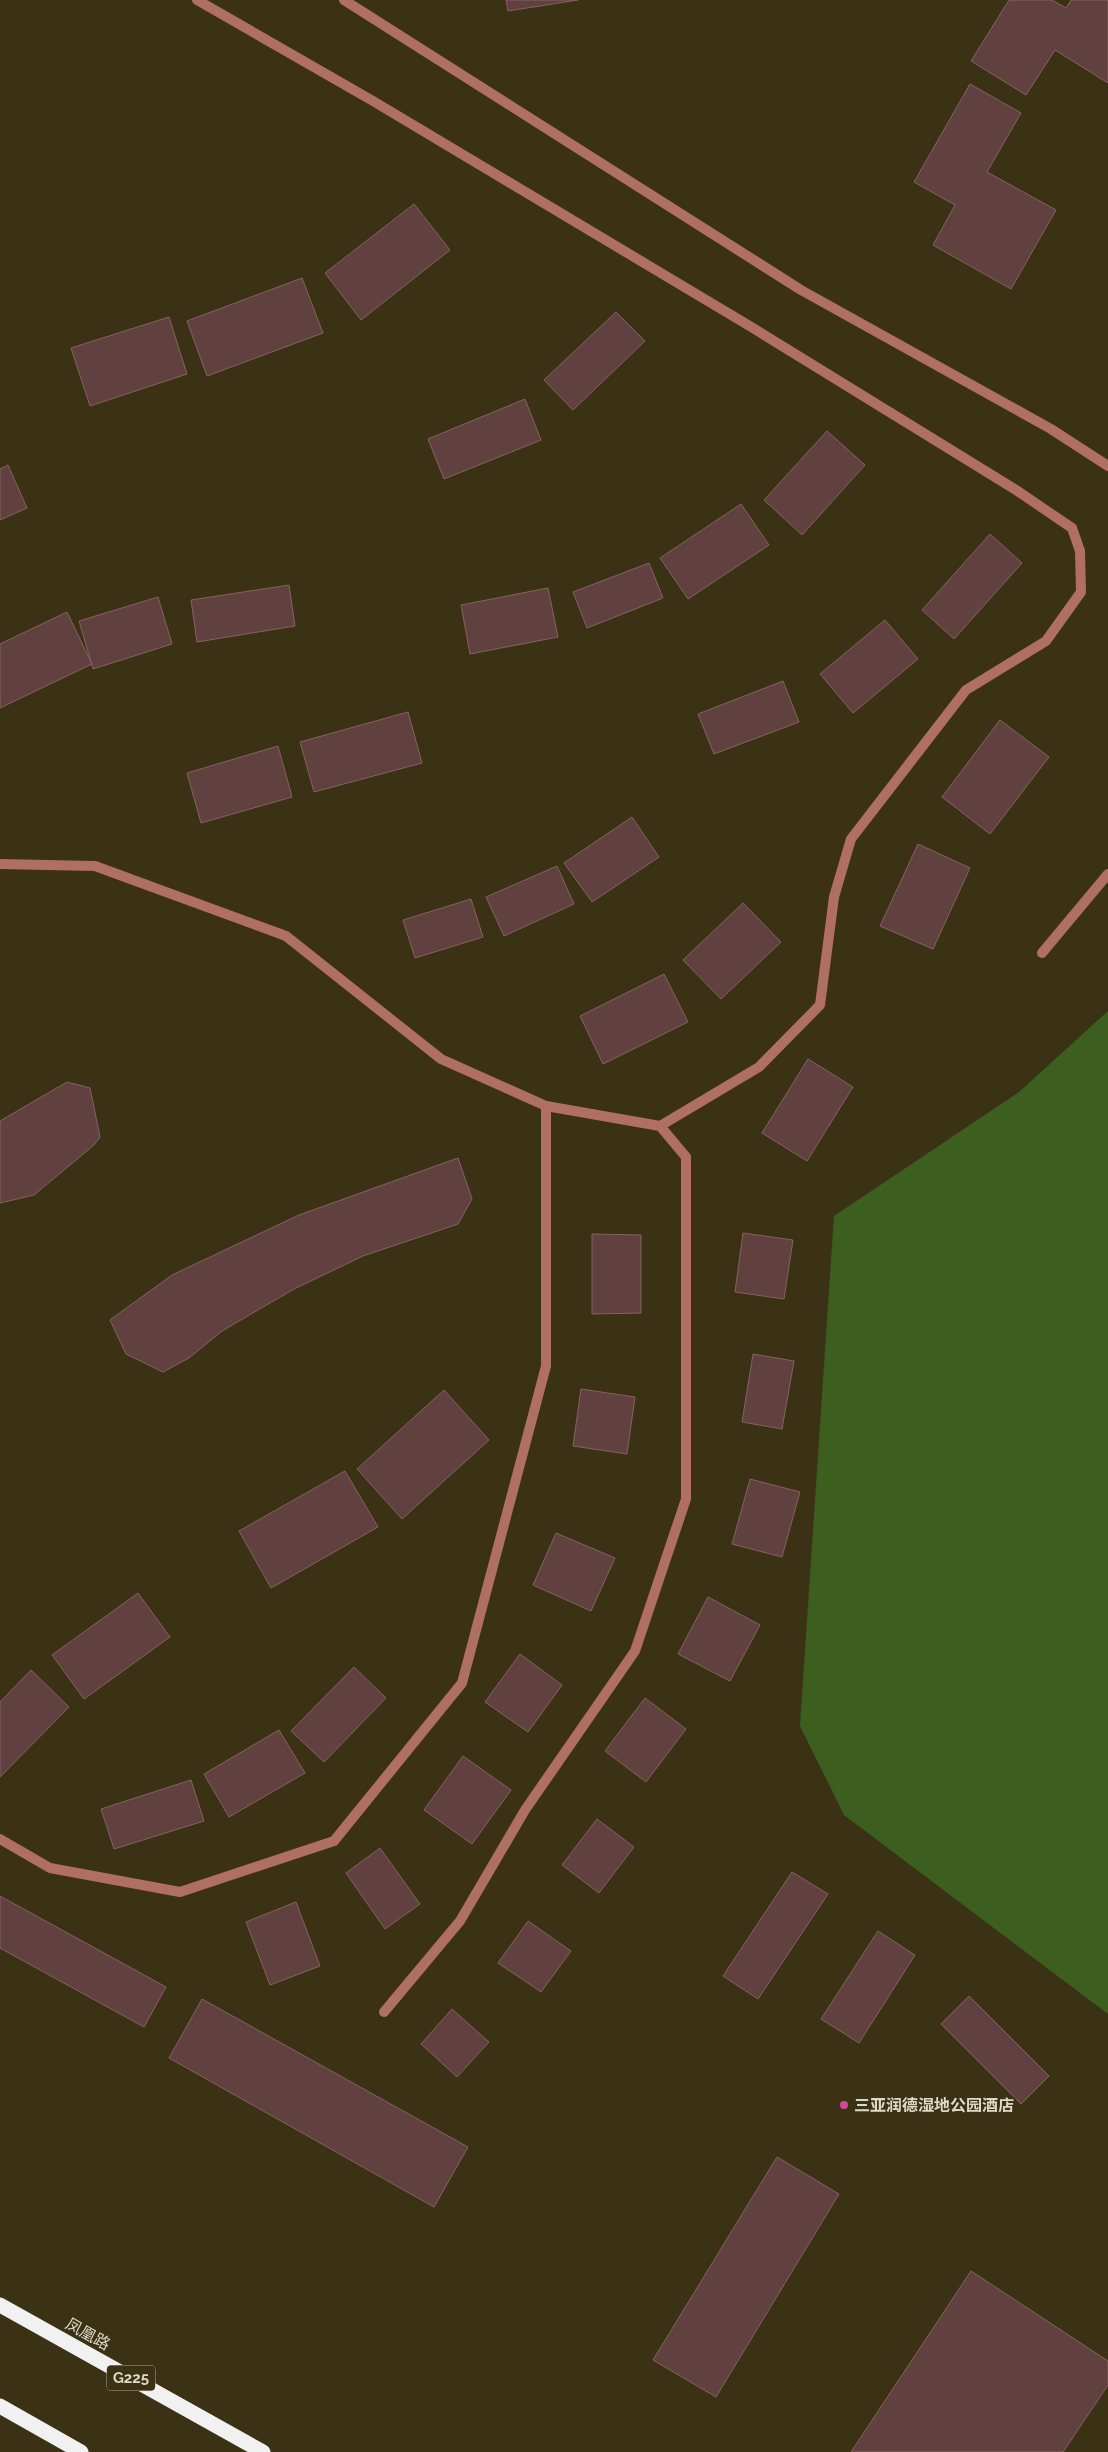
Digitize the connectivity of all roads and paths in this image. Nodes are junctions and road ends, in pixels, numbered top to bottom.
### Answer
1 (198, 0) edge
2 (344, 0) edge
3 (1108, 466) edge
4 (0, 864) edge
5 (1108, 874) edge
6 (1042, 953) dead end
7 (546, 1106) junction
8 (660, 1126) junction
9 (0, 1839) edge
10 (384, 2012) dead end
11 (0, 2305) edge
12 (0, 2406) edge
13 (81, 2452) edge
14 (263, 2452) edge

1 - 8 street
2 - 3 street
4 - 7 street
5 - 6 street
7 - 8 street
7 - 9 street
8 - 10 street
11 - 14 highway, 凤凰路 / G225
12 - 13 highway

